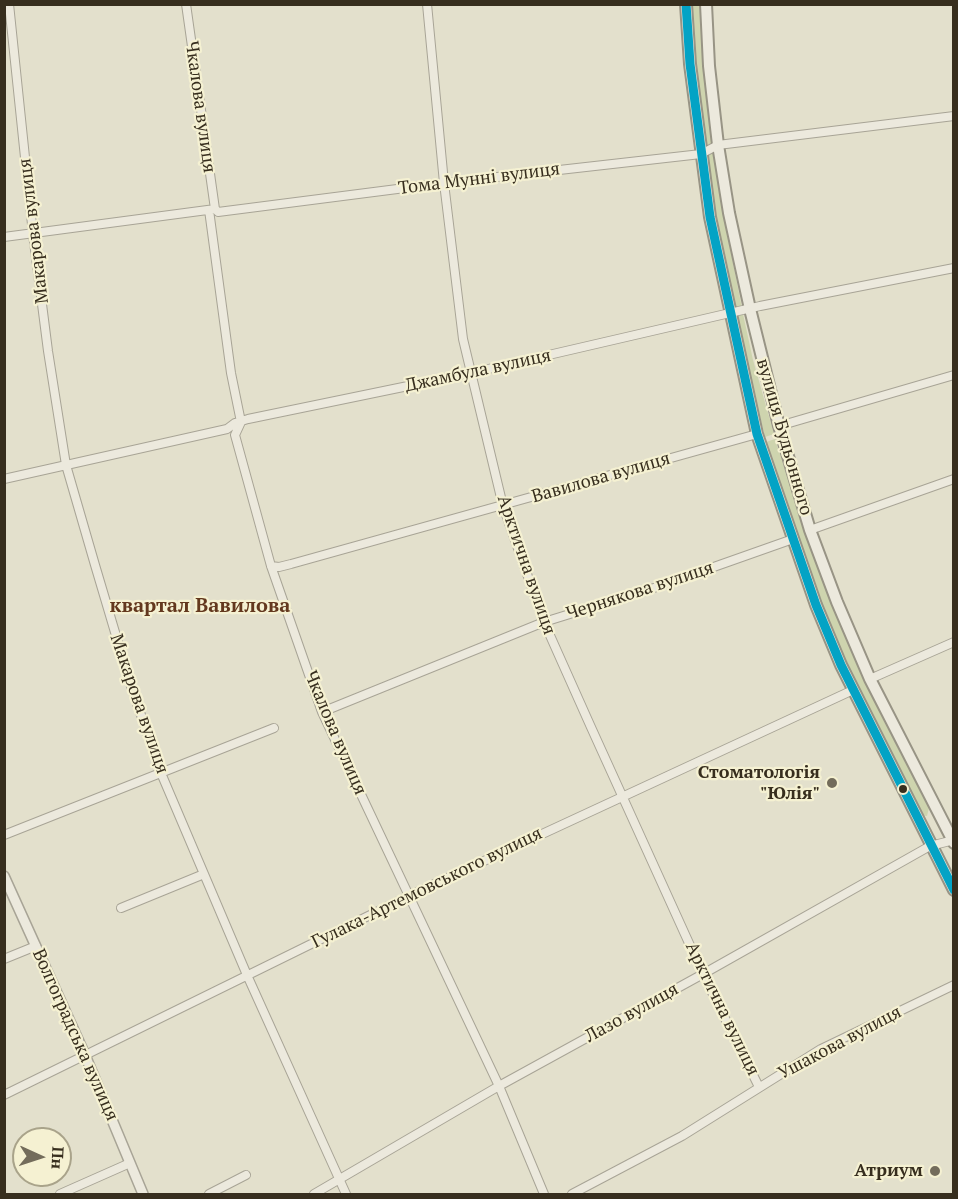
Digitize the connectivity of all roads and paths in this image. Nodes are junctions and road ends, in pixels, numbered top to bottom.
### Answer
1 (9, 4) edge
2 (186, 4) edge
3 (427, 4) edge
4 (686, 4) edge
5 (706, 4) edge
6 (954, 116) edge
7 (718, 145) junction
8 (701, 154) junction
9 (444, 183) junction
10 (212, 210) junction
11 (33, 234) junction
12 (4, 237) edge
13 (954, 268) edge
14 (750, 309) junction
15 (730, 314) junction
16 (471, 373) junction
17 (954, 375) edge
18 (241, 422) junction
19 (778, 426) junction
20 (757, 434) junction
21 (66, 465) junction
22 (4, 478) edge
23 (954, 480) edge
24 (503, 506) junction
25 (810, 530) junction
26 (793, 539) junction
27 (271, 566) junction
28 (544, 622) junction
29 (954, 642) edge
30 (870, 679) junction
31 (853, 690) junction
32 (322, 712) junction
33 (274, 728) dead end
34 (162, 773) junction
35 (622, 796) junction
36 (4, 835) edge
37 (953, 841) edge
38 (930, 846) junction
39 (204, 874) junction
40 (4, 876) edge
41 (954, 890) edge
42 (410, 895) junction
43 (121, 908) dead end
44 (36, 946) junction
45 (4, 959) edge
46 (703, 974) junction
47 (247, 975) junction
48 (954, 986) edge
49 (85, 1055) junction
50 (498, 1086) junction
51 (759, 1087) junction
52 (4, 1095) edge
53 (130, 1163) junction
54 (246, 1175) dead end
55 (340, 1180) junction
56 (60, 1194) edge
57 (143, 1194) edge
58 (209, 1194) edge
59 (314, 1194) edge
60 (346, 1194) edge
61 (544, 1194) edge
62 (572, 1194) edge

1 - 11 street, Макарова вулиця
2 - 10 street, Чкалова вулиця
3 - 9 street, Арктична вулиця
4 - 8 main road, вулиця Будьонного
5 - 7 main road, вулиця Будьонного
6 - 7 street, Тома Мунні вулиця
7 - 8 street, Тома Мунні вулиця
7 - 14 main road, вулиця Будьонного
8 - 9 street, Тома Мунні вулиця
8 - 15 main road, вулиця Будьонного
9 - 10 street, Тома Мунні вулиця
9 - 16 street, Арктична вулиця
10 - 11 street, Тома Мунні вулиця
10 - 18 street, Чкалова вулиця
11 - 12 street, Тома Мунні вулиця
11 - 21 street, Макарова вулиця
13 - 14 street, Джамбула вулиця
14 - 15 street, Джамбула вулиця
14 - 19 main road, вулиця Будьонного
15 - 16 street, Джамбула вулиця
15 - 20 main road, вулиця Будьонного
16 - 18 street, Джамбула вулиця
16 - 24 street, Арктична вулиця
17 - 19 street
18 - 21 street, Джамбула вулиця
18 - 27 street, Чкалова вулиця
19 - 25 main road, вулиця Будьонного
20 - 24 street, Вавилова вулиця
20 - 26 main road, вулиця Будьонного
21 - 22 street, Джамбула вулиця
21 - 34 street, Макарова вулиця
23 - 25 street
24 - 27 street, Вавилова вулиця
24 - 28 street, Арктична вулиця
25 - 30 main road, вулиця Будьонного
26 - 28 street, Чернякова вулиця
26 - 31 main road, вулиця Будьонного
27 - 32 street, Чкалова вулиця
28 - 32 street, Чернякова вулиця
28 - 35 street, Арктична вулиця
29 - 30 street
30 - 37 main road, вулиця Будьонного
31 - 35 street, Гулака-Артемовського вулиця
31 - 38 main road, вулиця Будьонного
32 - 42 street, Чкалова вулиця
33 - 34 street
34 - 36 street
34 - 39 street, Макарова вулиця
35 - 42 street, Гулака-Артемовського вулиця
35 - 46 street, Арктична вулиця
37 - 38 street, Лазо вулиця
38 - 41 main road, вулиця Будьонного
38 - 46 street, Лазо вулиця
39 - 43 street
39 - 47 street, Макарова вулиця
40 - 44 street, Волгоградська вулиця
42 - 47 street, Гулака-Артемовського вулиця
42 - 50 street, Чкалова вулиця
44 - 45 street
44 - 49 street, Волгоградська вулиця
46 - 50 street, Лазо вулиця
46 - 51 street, Арктична вулиця
47 - 49 street, Гулака-Артемовського вулиця
47 - 55 street, Макарова вулиця
48 - 51 street, Ушакова вулиця
49 - 52 street, Гулака-Артемовського вулиця
49 - 53 street, Волгоградська вулиця
50 - 55 street, Лазо вулиця
50 - 61 street, Чкалова вулиця
51 - 62 street, Ушакова вулиця
53 - 56 street
53 - 57 street, Волгоградська вулиця
54 - 58 street
55 - 59 street, Лазо вулиця
55 - 60 street, Макарова вулиця

